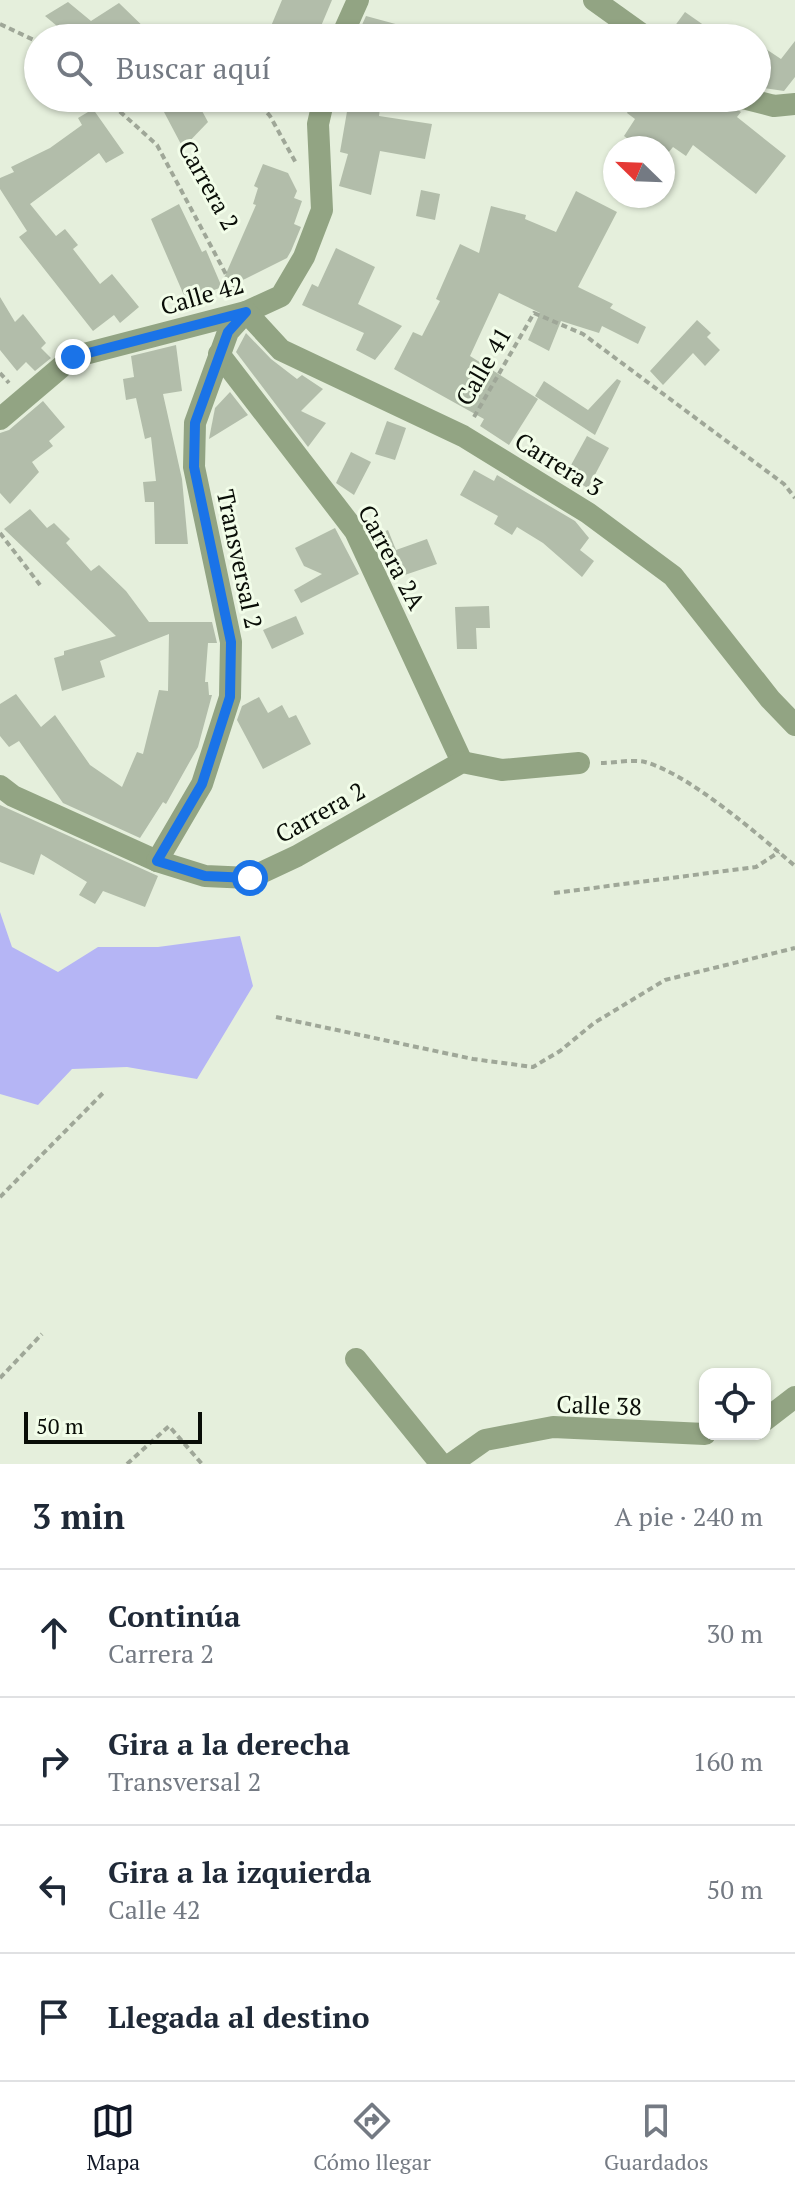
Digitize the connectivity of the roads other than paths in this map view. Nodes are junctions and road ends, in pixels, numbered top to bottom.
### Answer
1 (358, 0) edge
2 (594, 0) edge
3 (347, 24) edge
4 (627, 24) edge
5 (795, 104) edge
6 (771, 105) edge
7 (321, 112) edge
8 (246, 312) junction
9 (219, 354) junction
10 (0, 419) edge
11 (795, 725) edge
12 (462, 762) junction
13 (579, 763) road end
14 (0, 786) edge
15 (157, 861) junction
16 (356, 1359) dead end
17 (795, 1397) edge
18 (771, 1415) edge
19 (699, 1434) edge
20 (441, 1464) edge
21 (451, 1464) edge

1 - 3 street
2 - 4 street
5 - 6 street
7 - 8 street, Calle 42
8 - 9 street, Transversal 2
8 - 10 street, Calle 42
8 - 11 street, Carrera 3
9 - 12 street, Carrera 2A
9 - 15 street, Transversal 2
12 - 13 street
12 - 15 street, Carrera 2
14 - 15 street, Carrera 2
16 - 20 street
17 - 18 street
19 - 21 street, Calle 38

